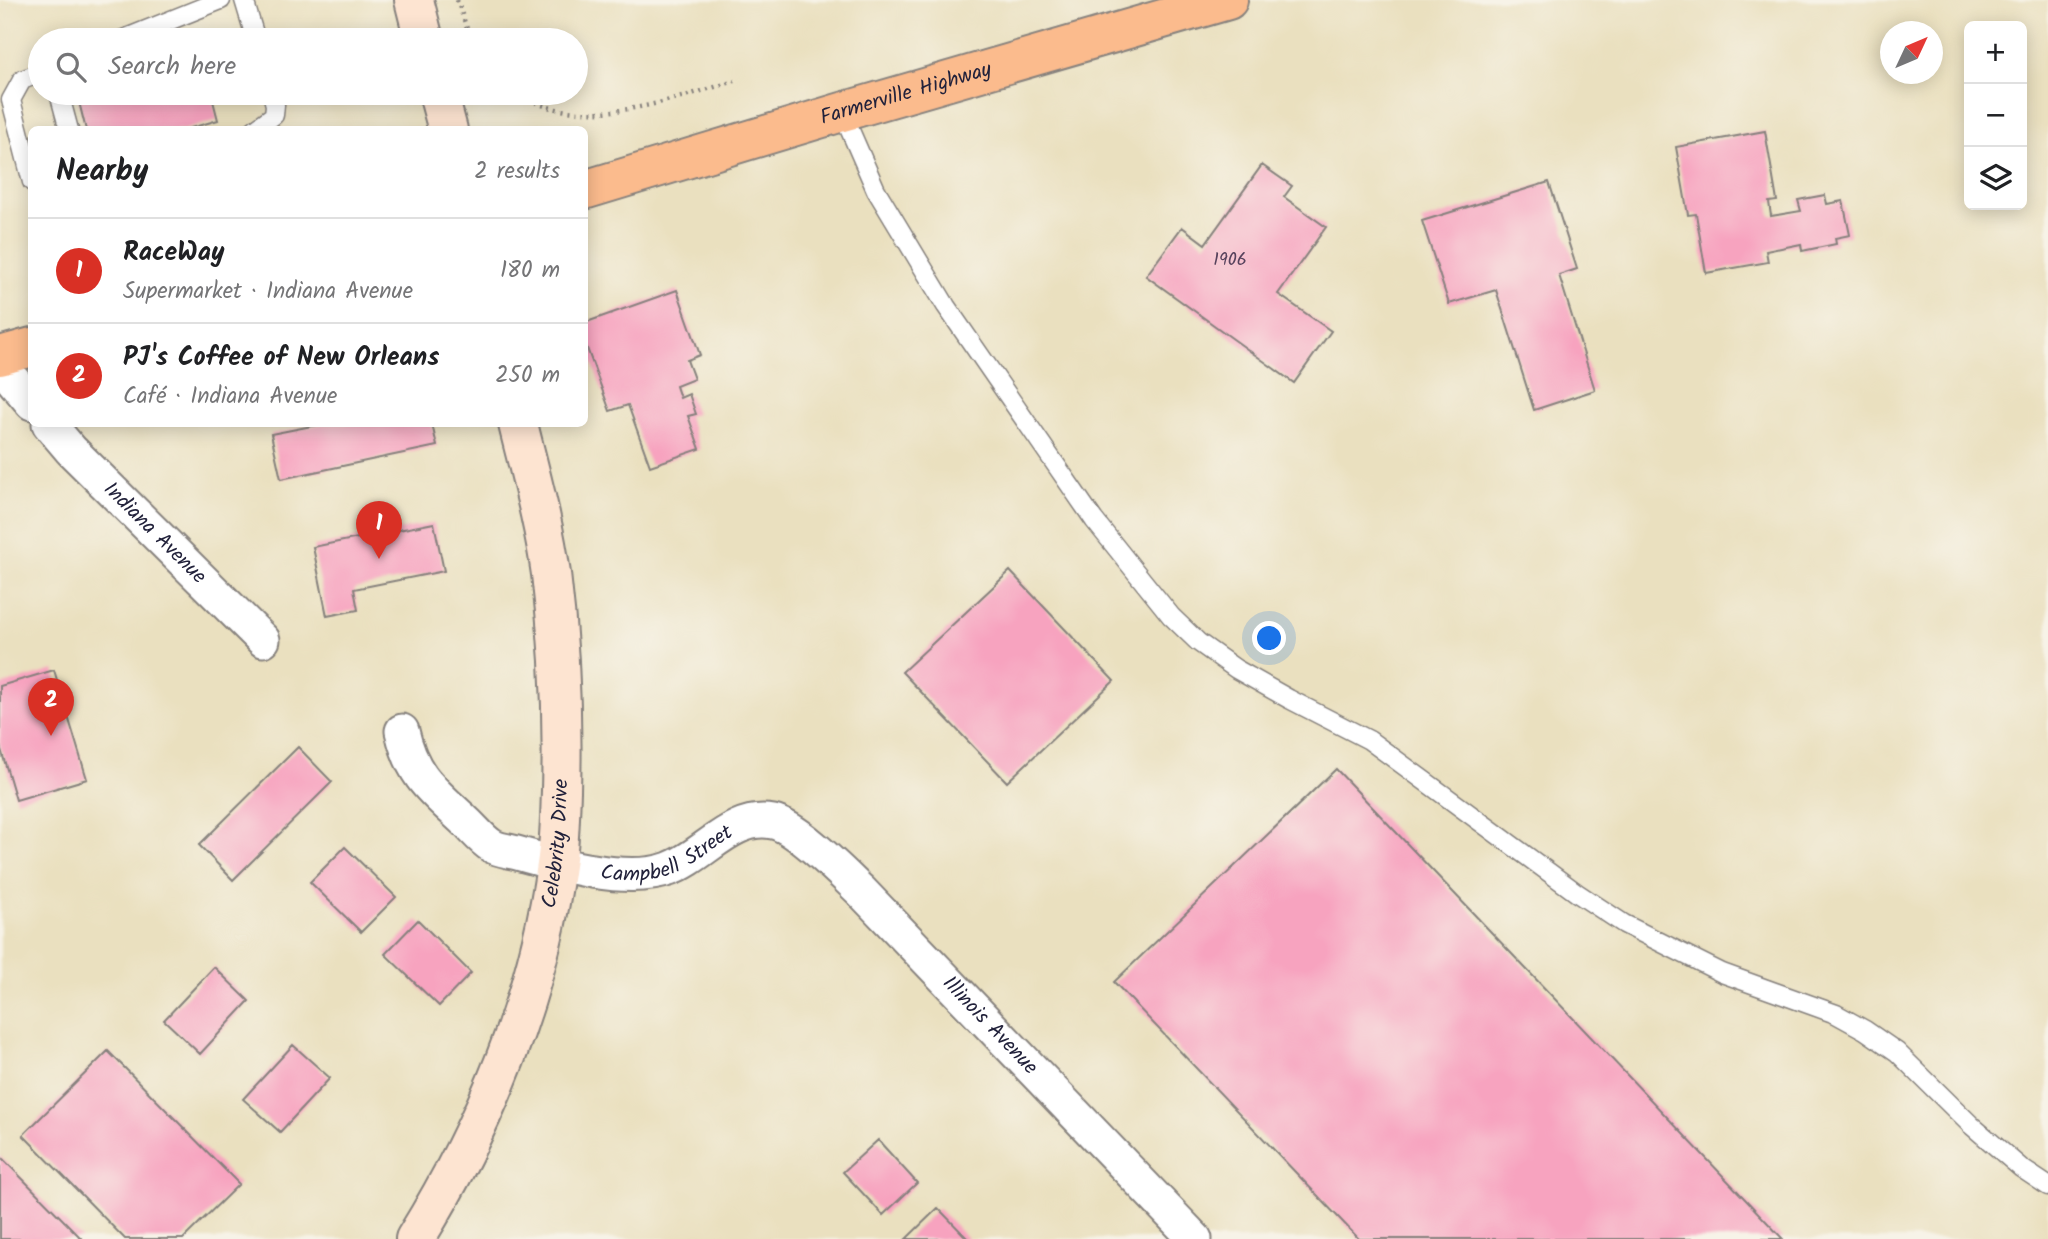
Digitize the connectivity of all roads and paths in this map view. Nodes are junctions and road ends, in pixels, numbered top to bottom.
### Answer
1 (221, 0) edge
2 (244, 0) edge
3 (414, 0) edge
4 (457, 0) edge
5 (1228, 0) edge
6 (151, 28) edge
7 (252, 28) edge
8 (421, 28) edge
9 (467, 28) edge
10 (28, 78) edge
11 (736, 81) dead end
12 (62, 105) edge
13 (275, 105) edge
14 (441, 105) edge
15 (546, 105) edge
16 (842, 112) junction
17 (68, 126) edge
18 (260, 126) edge
19 (447, 126) edge
20 (28, 166) edge
21 (588, 189) edge
22 (28, 348) edge
23 (0, 356) edge
24 (0, 365) edge
25 (28, 398) edge
26 (52, 427) edge
27 (519, 427) edge
28 (263, 640) dead end
29 (402, 731) dead end
30 (776, 822) joint
31 (556, 865) junction
32 (2048, 1186) edge
33 (415, 1239) edge
34 (1195, 1239) edge

1 - 6 lane
2 - 7 lane
3 - 8 street
4 - 9 path
5 - 16 main road, Farmerville Highway
10 - 20 lane
11 - 15 path
12 - 17 lane
13 - 18 lane
14 - 19 street
16 - 21 main road, Farmerville Highway
16 - 32 lane
22 - 23 main road
24 - 25 street
26 - 28 street, Indiana Avenue
27 - 31 street, Celebrity Drive
29 - 31 street, Campbell Street
30 - 31 street, Campbell Street
30 - 34 street, Illinois Avenue
31 - 33 street, Celebrity Drive

